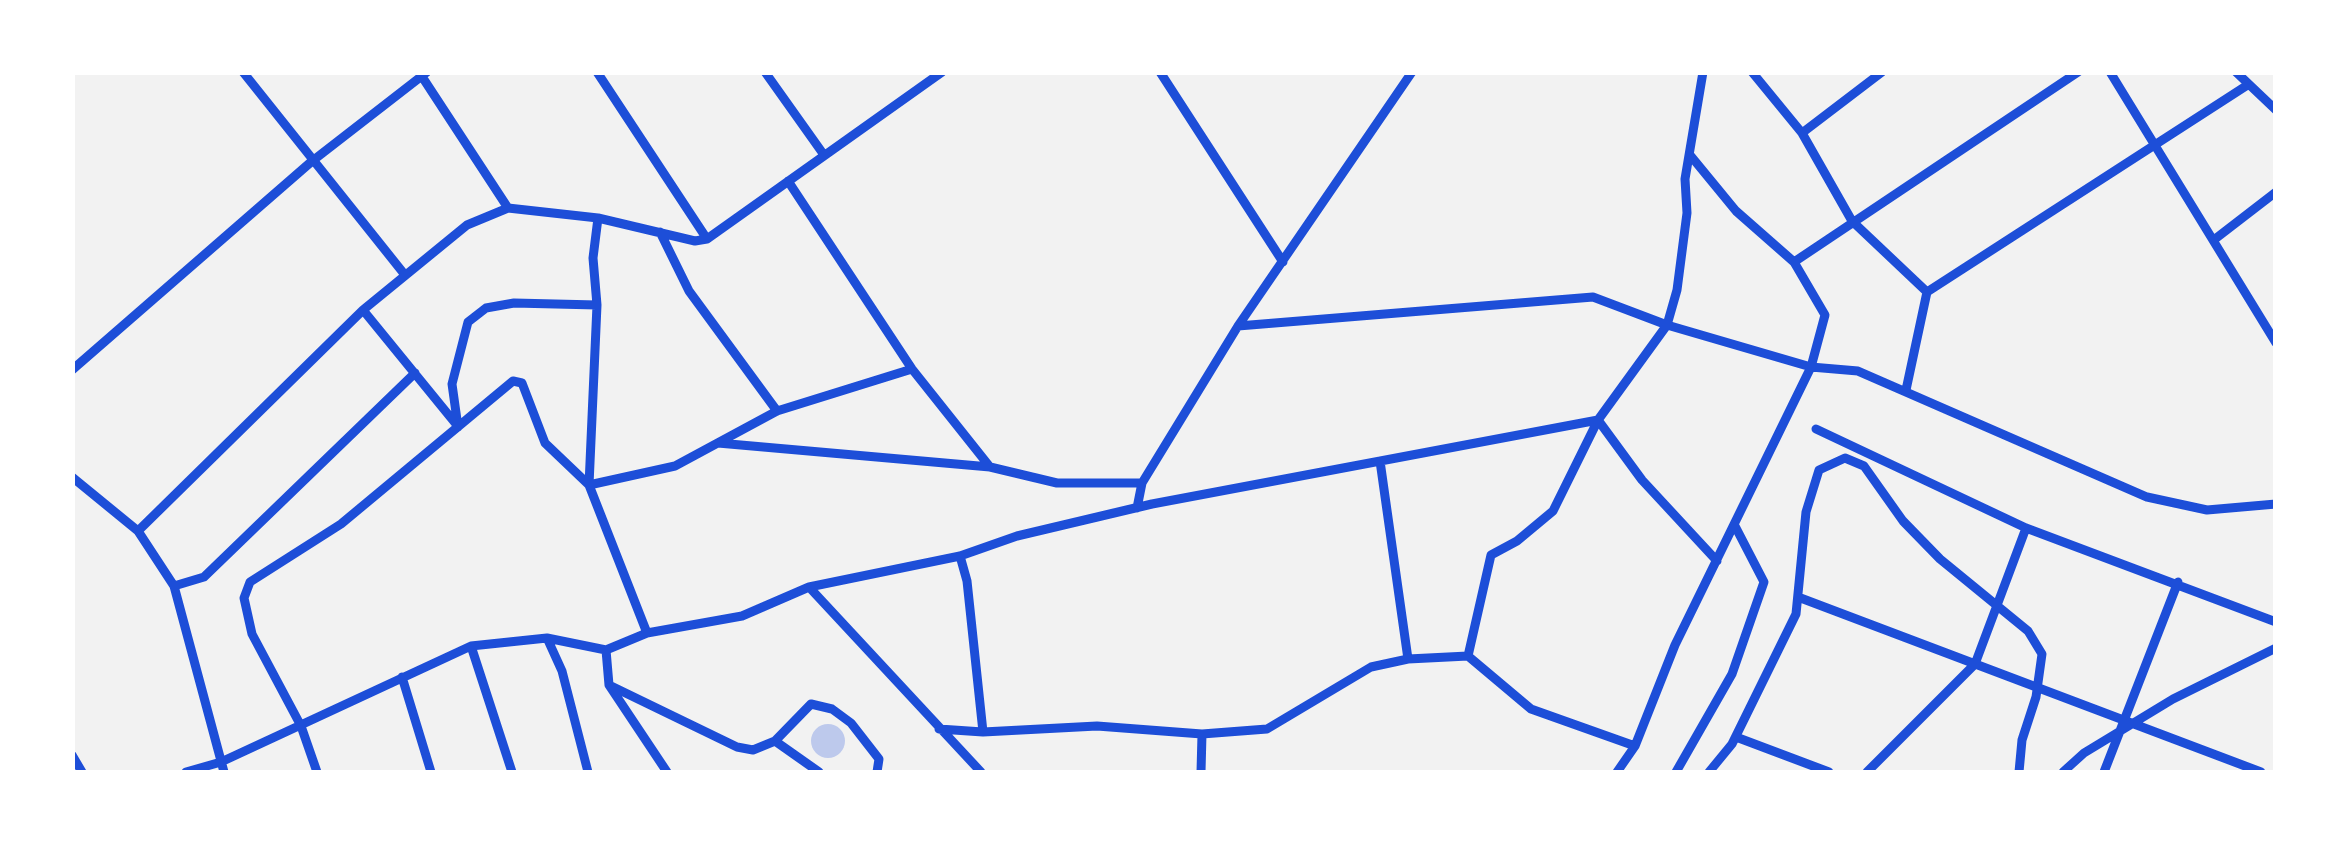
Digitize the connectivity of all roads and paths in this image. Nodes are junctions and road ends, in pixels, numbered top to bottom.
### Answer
1 (243, 72) edge
2 (597, 72) edge
3 (766, 72) edge
4 (942, 72) edge
5 (1160, 72) edge
6 (1412, 72) edge
7 (1704, 72) edge
8 (1752, 72) edge
9 (1882, 72) edge
10 (2078, 72) edge
11 (2110, 72) edge
12 (2236, 72) edge
13 (423, 74) edge
14 (2246, 86) junction
15 (2276, 110) edge
16 (1802, 133) junction
17 (2157, 147) junction
18 (824, 155) junction
19 (1690, 155) junction
20 (311, 162) junction
21 (788, 181) junction
22 (2276, 192) edge
23 (508, 208) junction
24 (598, 218) junction
25 (1852, 222) junction
26 (660, 232) junction
27 (2216, 238) junction
28 (707, 239) junction
29 (1283, 262) junction
30 (1794, 262) junction
31 (405, 276) junction
32 (1927, 292) junction
33 (597, 305) junction
34 (363, 310) junction
35 (1667, 325) junction
36 (1238, 326) junction
37 (2276, 343) edge
38 (1812, 367) junction
39 (912, 369) junction
40 (72, 370) edge
41 (415, 373) junction
42 (1906, 390) junction
43 (778, 412) junction
44 (1598, 420) junction
45 (458, 427) junction
46 (1816, 429) dead end
47 (714, 443) junction
48 (1380, 461) junction
49 (990, 467) junction
50 (72, 477) edge
51 (1142, 484) junction
52 (589, 485) junction
53 (2276, 504) edge
54 (1138, 508) junction
55 (1735, 526) junction
56 (2026, 528) junction
57 (138, 531) junction
58 (960, 556) junction
59 (1717, 562) junction
60 (2178, 582) junction
61 (174, 586) junction
62 (809, 587) junction
63 (1798, 597) junction
64 (1997, 606) junction
65 (2276, 622) edge
66 (647, 633) junction
67 (547, 638) junction
68 (471, 646) junction
69 (2276, 648) edge
70 (606, 650) junction
71 (1468, 656) junction
72 (1408, 659) junction
73 (1975, 664) junction
74 (402, 677) junction
75 (609, 685) junction
76 (2037, 688) junction
77 (2126, 725) junction
78 (301, 726) junction
79 (939, 729) junction
80 (983, 732) junction
81 (1202, 734) junction
82 (1736, 737) junction
83 (775, 741) junction
84 (1635, 746) junction
85 (72, 755) edge
86 (222, 767) edge
87 (82, 772) edge
88 (186, 772) edge
89 (318, 772) edge
90 (431, 772) edge
91 (512, 772) edge
92 (588, 772) edge
93 (667, 772) edge
94 (819, 772) edge
95 (877, 772) edge
96 (981, 772) edge
97 (1201, 772) edge
98 (1617, 772) edge
99 (1676, 772) edge
100 (1709, 772) edge
101 (1829, 772) edge
102 (1867, 772) edge
103 (2019, 772) edge
104 (2063, 772) edge
105 (2104, 772) edge
106 (2260, 772) edge

1 - 20 street
2 - 28 street
3 - 18 street
4 - 18 street
5 - 29 street
6 - 29 street
7 - 19 street
8 - 16 street
9 - 16 street
10 - 25 street
11 - 17 street
12 - 14 street
13 - 20 street
13 - 23 street
14 - 15 street
14 - 17 street
16 - 25 street
17 - 27 street
17 - 32 street
18 - 21 street
19 - 30 street
19 - 35 street
20 - 31 street
20 - 40 street
21 - 28 street
21 - 39 street
22 - 27 street
23 - 24 street
23 - 31 street
24 - 26 street
24 - 33 street
25 - 30 street
25 - 32 street
26 - 28 street
26 - 43 street
27 - 37 street
29 - 36 street
30 - 38 street
31 - 34 street
32 - 42 street
33 - 45 street
33 - 52 street
34 - 41 street
34 - 57 street
35 - 36 street
35 - 38 street
35 - 44 street
36 - 51 street
38 - 42 street
38 - 55 street
39 - 43 street
39 - 49 street
41 - 45 street
41 - 61 street
42 - 53 street
43 - 47 street
44 - 48 street
44 - 59 street
44 - 71 street
45 - 52 street
45 - 78 street
46 - 56 street
47 - 49 street
47 - 52 street
48 - 54 street
48 - 72 street
49 - 51 street
50 - 57 street
51 - 54 street
52 - 66 street
54 - 58 street
55 - 59 street
55 - 99 street
56 - 60 street
56 - 64 street
57 - 61 street
58 - 62 street
58 - 80 street
59 - 84 street
60 - 65 street
60 - 77 street
61 - 86 street
62 - 66 street
62 - 79 street
63 - 64 street
63 - 73 street
63 - 82 street
64 - 73 street
64 - 76 street
66 - 70 street
67 - 68 street
67 - 70 street
67 - 92 street
68 - 74 street
68 - 91 street
69 - 77 street
70 - 75 street
71 - 72 street
71 - 84 street
72 - 81 street
73 - 76 street
73 - 102 street
74 - 78 street
74 - 90 street
75 - 83 street
75 - 93 street
76 - 77 street
76 - 103 street
77 - 104 street
77 - 105 street
77 - 106 street
78 - 86 street
78 - 89 street
79 - 80 street
79 - 96 street
80 - 81 street
81 - 97 street
82 - 100 street
82 - 101 street
83 - 94 street
83 - 95 street
84 - 98 street
85 - 87 street
86 - 88 street

